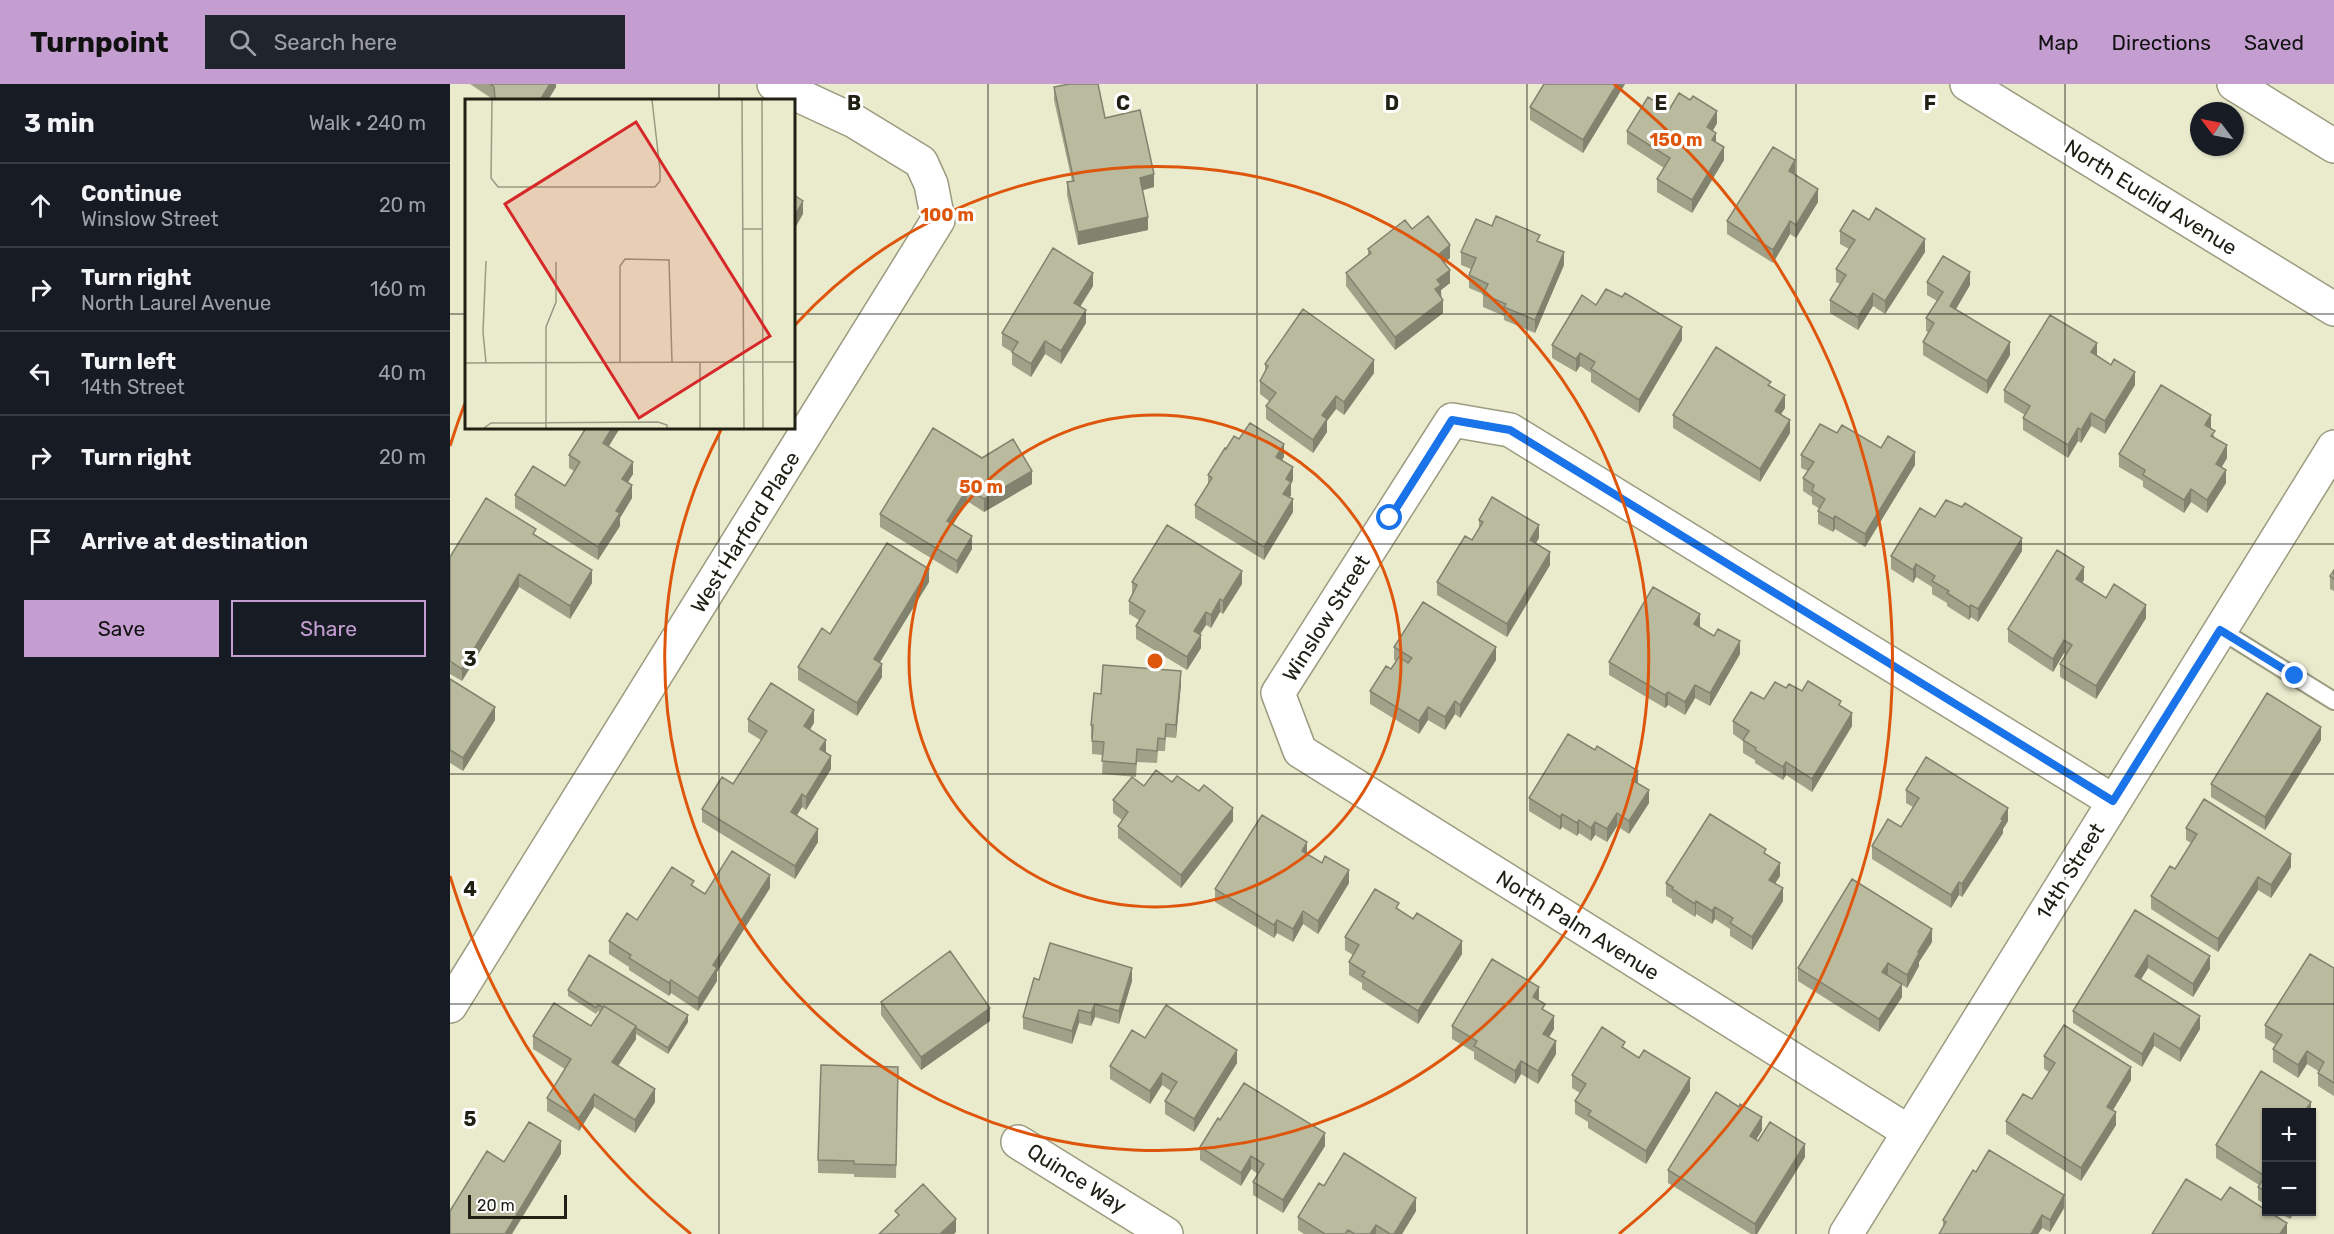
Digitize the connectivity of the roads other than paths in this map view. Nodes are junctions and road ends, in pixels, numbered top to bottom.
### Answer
1 (774, 84) edge
2 (1967, 84) edge
3 (2234, 84) edge
4 (2334, 146) edge
5 (2334, 309) edge
6 (2334, 447) edge
7 (2220, 630) junction
8 (1278, 693) joint
9 (2334, 701) edge
10 (2113, 801) junction
11 (450, 1006) edge
12 (1909, 1132) junction
13 (1018, 1142) dead end
14 (1166, 1234) edge
15 (1846, 1234) edge

1 - 11 street, West Harford Place
2 - 5 street, North Euclid Avenue
3 - 4 street
6 - 7 street, 14th Street
7 - 9 lane
7 - 10 street, 14th Street
8 - 10 street, Winslow Street
8 - 12 street, North Palm Avenue
10 - 12 street, 14th Street
12 - 15 street, 14th Street
13 - 14 street, Quince Way

